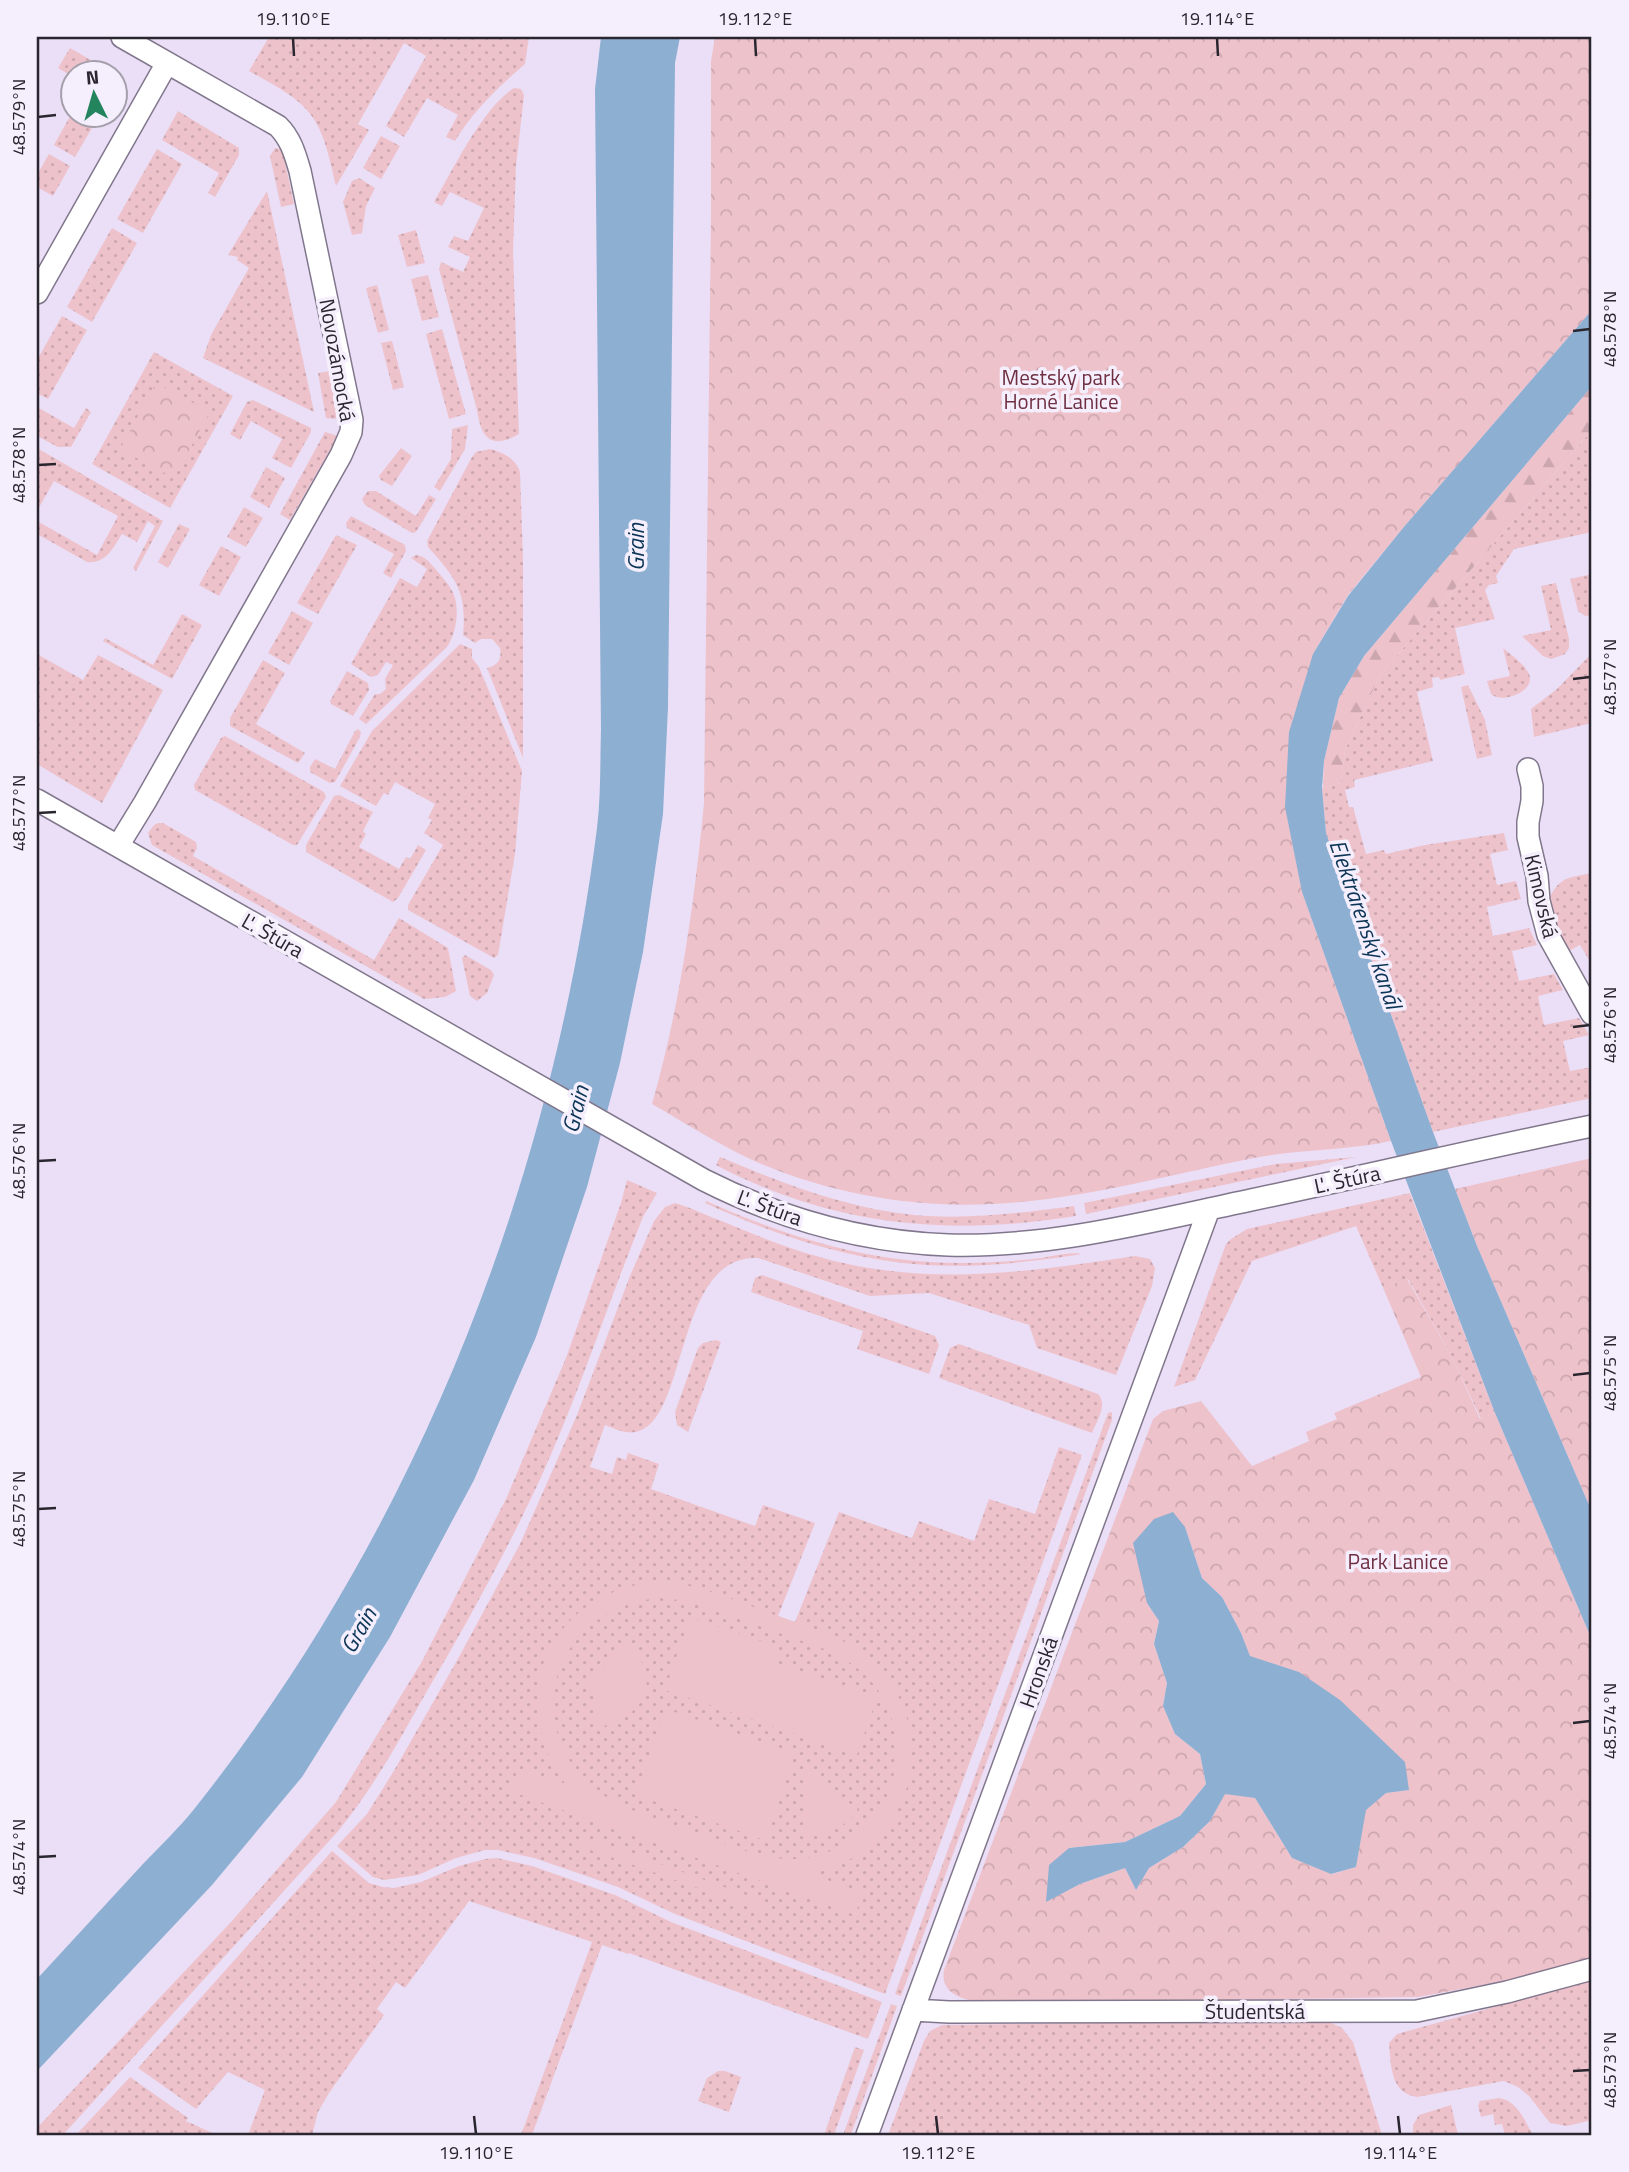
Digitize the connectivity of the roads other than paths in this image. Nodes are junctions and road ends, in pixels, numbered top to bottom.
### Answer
1 (122, 37) edge
2 (167, 63) junction
3 (37, 293) edge
4 (1528, 769) dead end
5 (37, 800) edge
6 (118, 846) junction
7 (1592, 1014) edge
8 (1592, 1126) edge
9 (1209, 1209) junction
10 (1592, 1969) edge
11 (913, 2010) junction
12 (867, 2135) edge

1 - 2 street, Novozámocká
2 - 3 street
2 - 6 street, Novozámocká
4 - 7 street, Kimovská
5 - 6 street, Ľ. Štúra
6 - 9 street, Ľ. Štúra
8 - 9 street, Ľ. Štúra
9 - 11 street, Hronská
10 - 11 street, Študentská
11 - 12 street, Hronská

